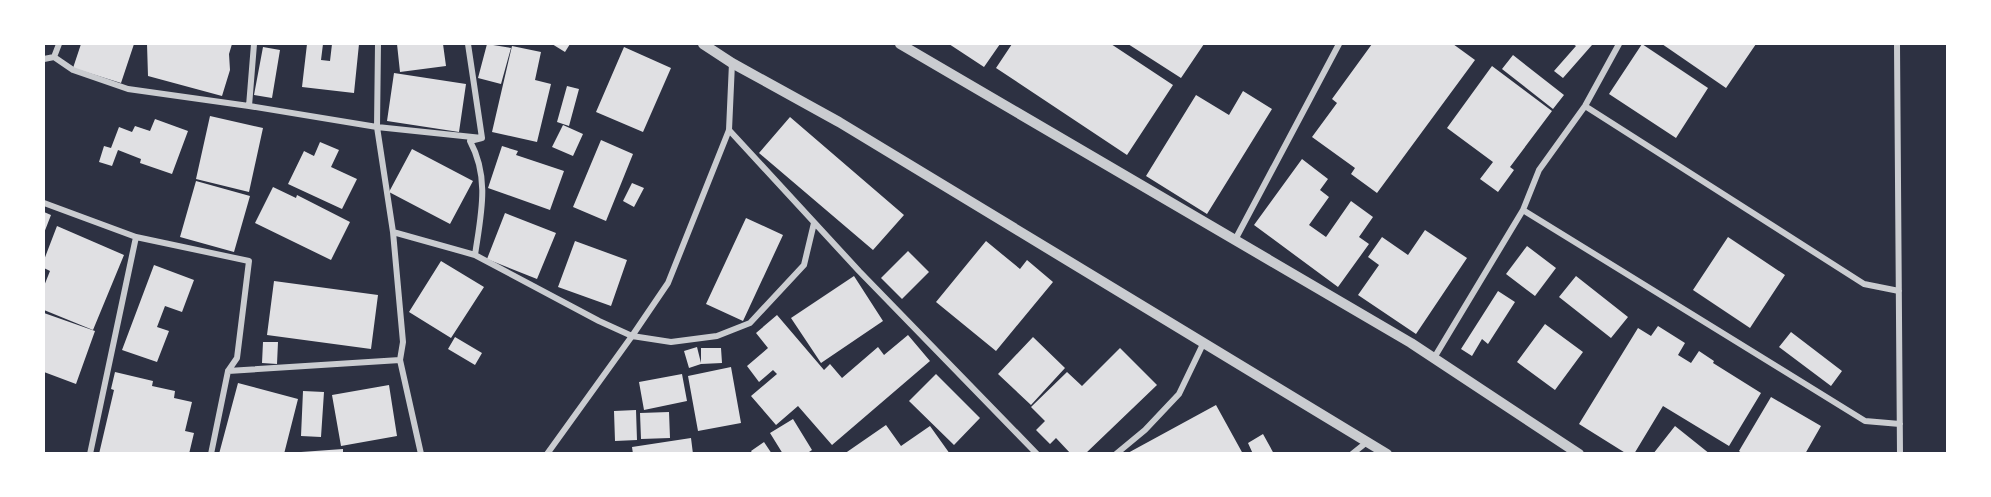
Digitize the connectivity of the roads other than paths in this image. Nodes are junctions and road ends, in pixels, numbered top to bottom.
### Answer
1 (59, 44) edge
2 (254, 44) edge
3 (378, 44) edge
4 (468, 44) edge
5 (703, 44) edge
6 (900, 44) edge
7 (1339, 44) edge
8 (1619, 44) edge
9 (1896, 44) edge
10 (54, 57) junction
11 (44, 59) edge
12 (732, 63) junction
13 (249, 106) junction
14 (1585, 106) junction
15 (377, 127) junction
16 (729, 130) junction
17 (482, 138) junction
18 (44, 203) edge
19 (1523, 210) junction
20 (814, 223) junction
21 (393, 232) junction
22 (136, 237) junction
23 (1235, 240) junction
24 (475, 255) junction
25 (1899, 291) junction
26 (632, 336) junction
27 (1204, 342) junction
28 (1434, 358) junction
29 (400, 360) junction
30 (228, 371) junction
31 (1900, 424) junction
32 (1368, 441) junction
33 (90, 453) edge
34 (211, 453) edge
35 (421, 453) edge
36 (547, 453) edge
37 (1037, 453) edge
38 (1116, 453) edge
39 (1352, 453) edge
40 (1387, 453) edge
41 (1579, 453) edge
42 (1900, 453) edge

1 - 10 street
2 - 13 street
3 - 15 street
4 - 17 street
5 - 12 street
6 - 23 street
7 - 23 street
8 - 14 street
9 - 25 street
10 - 11 street
10 - 13 street
12 - 16 street
12 - 27 street
13 - 15 street
14 - 19 street
14 - 25 street
15 - 17 street
15 - 21 street
16 - 20 street
16 - 26 street
17 - 24 street
18 - 22 street
19 - 28 street
19 - 31 street
20 - 26 street
20 - 37 street
21 - 24 street
21 - 29 street
22 - 30 street
22 - 33 street
23 - 28 street
24 - 26 street
25 - 31 street
26 - 36 street
27 - 32 street
27 - 38 street
28 - 41 street
29 - 30 street
29 - 35 street
30 - 34 street
31 - 42 street
32 - 39 street
32 - 40 street

